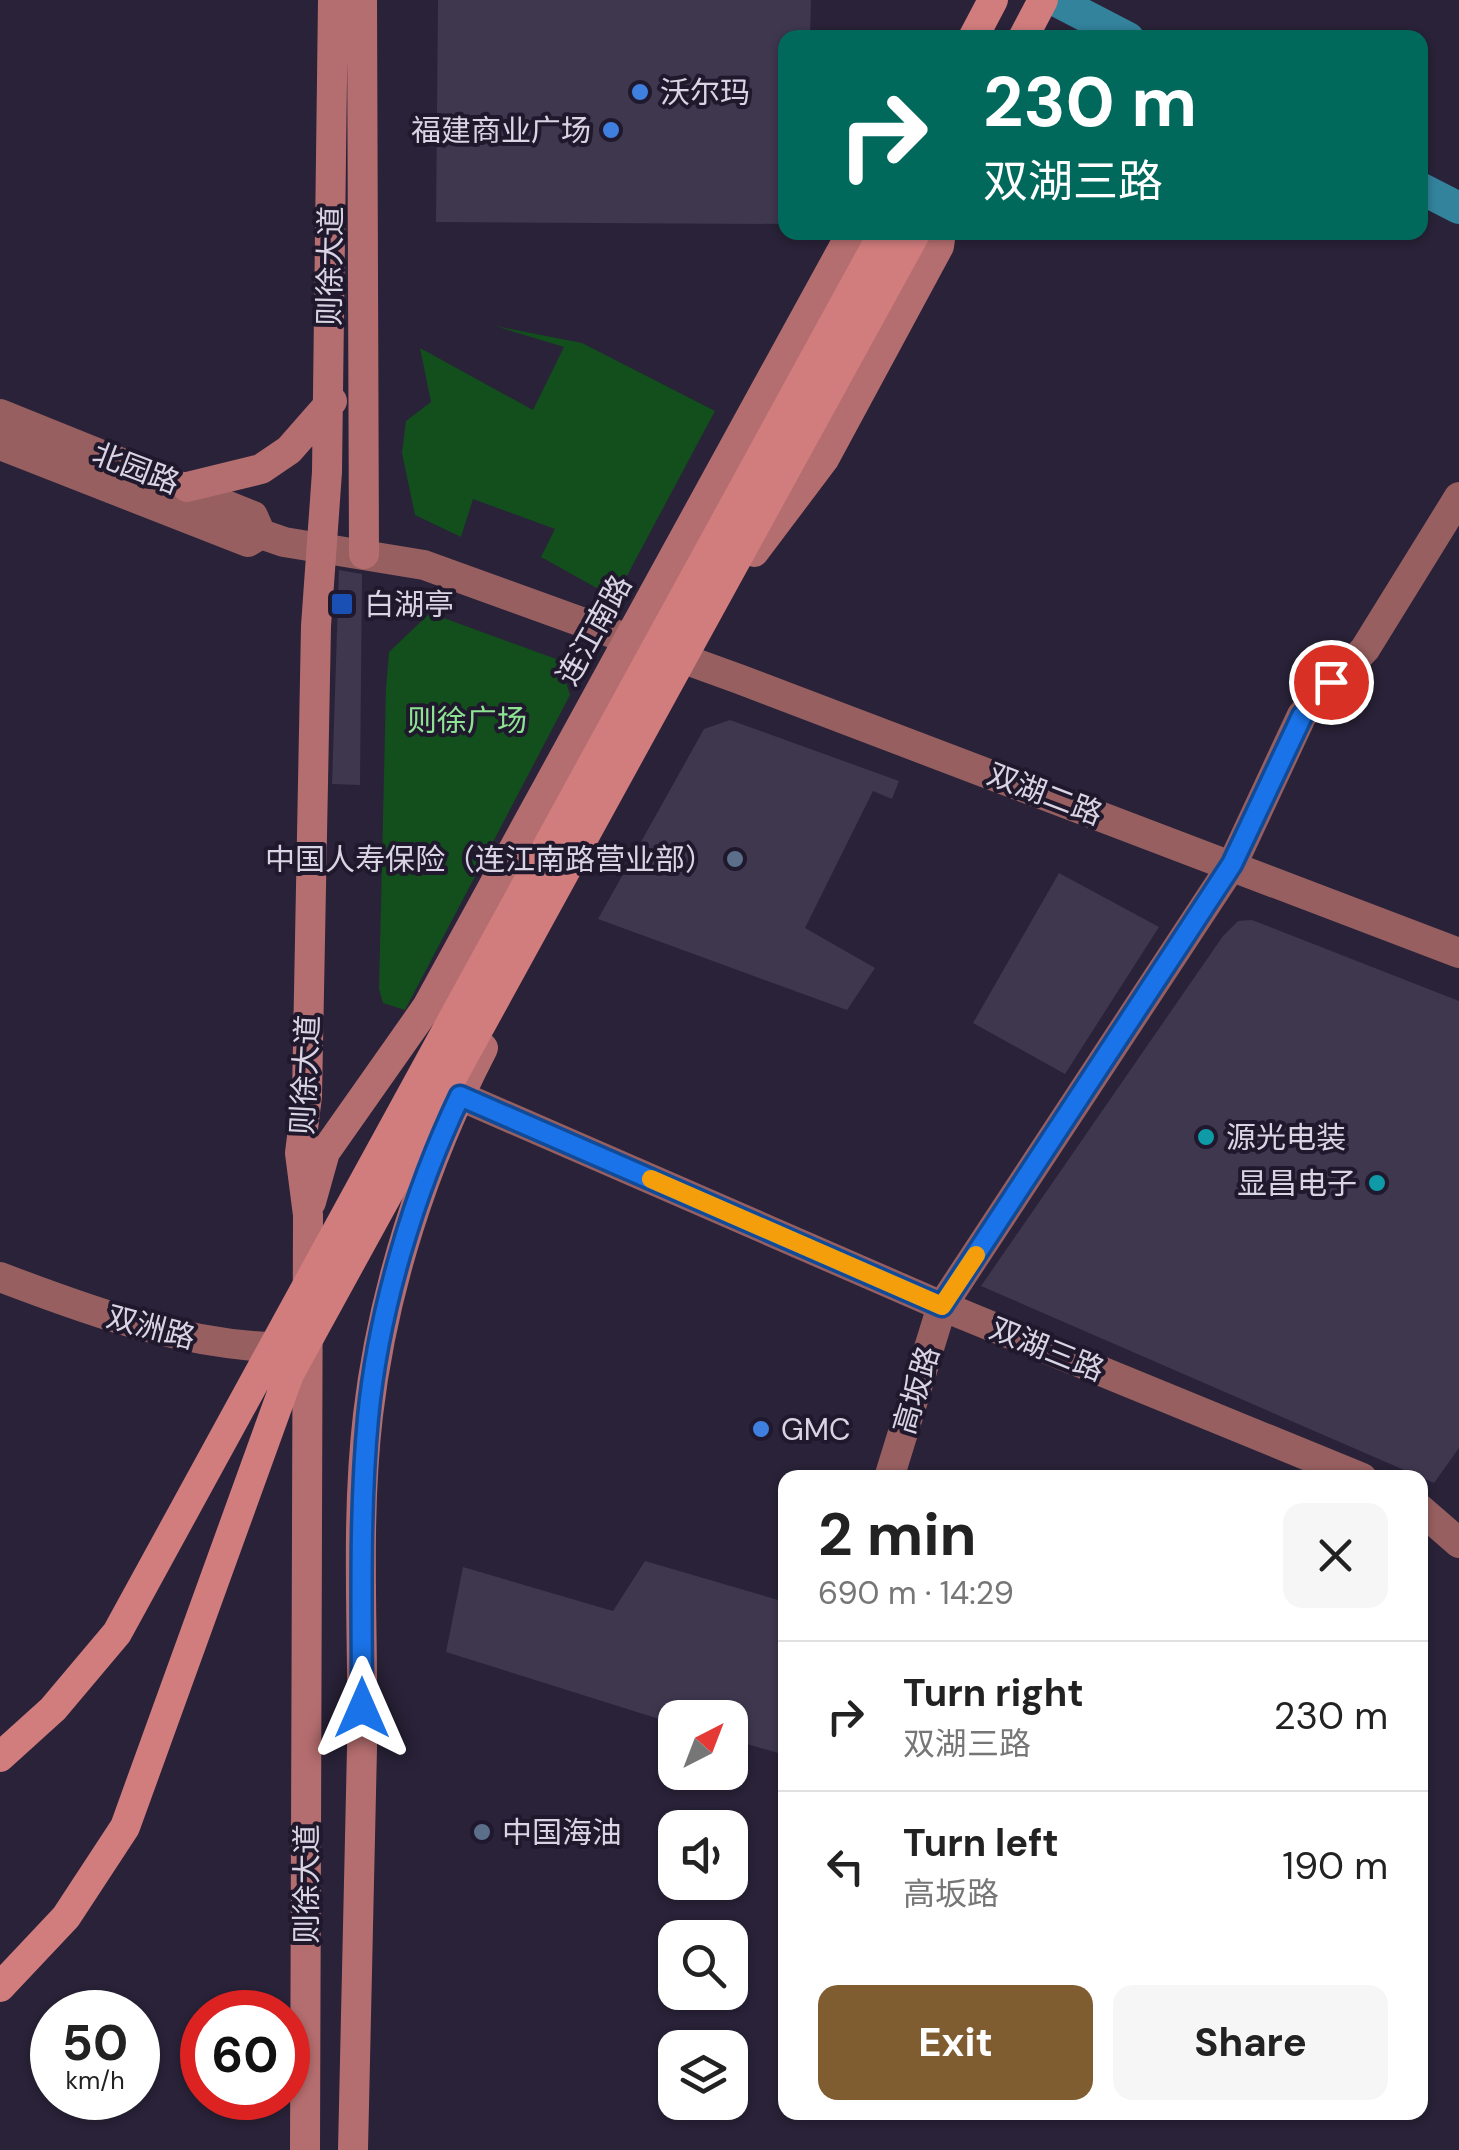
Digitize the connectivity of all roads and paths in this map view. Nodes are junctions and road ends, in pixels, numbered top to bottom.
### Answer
1 (333, 0) edge
2 (362, 0) edge
3 (994, 0) edge
4 (977, 30) edge
5 (848, 240) edge
6 (910, 240) edge
7 (910, 240) edge
8 (926, 240) edge
9 (366, 400) junction
10 (328, 401) junction
11 (0, 414) edge
12 (0, 446) edge
13 (1459, 497) edge
14 (182, 501) junction
15 (321, 548) junction
16 (364, 554) junction
17 (628, 642) junction
18 (692, 664) junction
19 (1232, 864) junction
20 (1459, 953) edge
21 (460, 1096) junction
22 (308, 1215) junction
23 (0, 1277) edge
24 (942, 1306) junction
25 (307, 1348) junction
26 (892, 1470) edge
27 (1342, 1470) edge
28 (1428, 1516) edge
29 (1459, 1543) edge
30 (0, 1757) edge
31 (0, 1987) edge
32 (305, 2150) edge
33 (353, 2150) edge

1 - 10 main road, 则徐大道
2 - 9 main road, 则徐大道
3 - 4 highway
5 - 17 main road, 连江南路
6 - 30 highway
7 - 31 highway
8 - 18 main road
9 - 10 main road
9 - 16 main road, 则徐大道
10 - 14 main road
10 - 15 main road, 则徐大道
11 - 14 street, 北园路
12 - 14 street, 北园路
13 - 19 street, 高坂路
14 - 15 street, 北园路
15 - 16 street, 北园路
15 - 22 main road, 则徐大道
16 - 17 street, 北园路
17 - 18 street, 双湖二路
17 - 22 main road, 连江南路
18 - 19 street, 双湖二路
18 - 21 main road
19 - 20 street, 双湖二路
19 - 24 street, 高坂路
21 - 24 street, 双湖三路
21 - 33 main road, 则徐大道
22 - 25 main road, 则徐大道
23 - 25 street, 双洲路
24 - 26 street, 高坂路
24 - 27 street, 双湖三路
25 - 32 main road, 则徐大道
28 - 29 street

